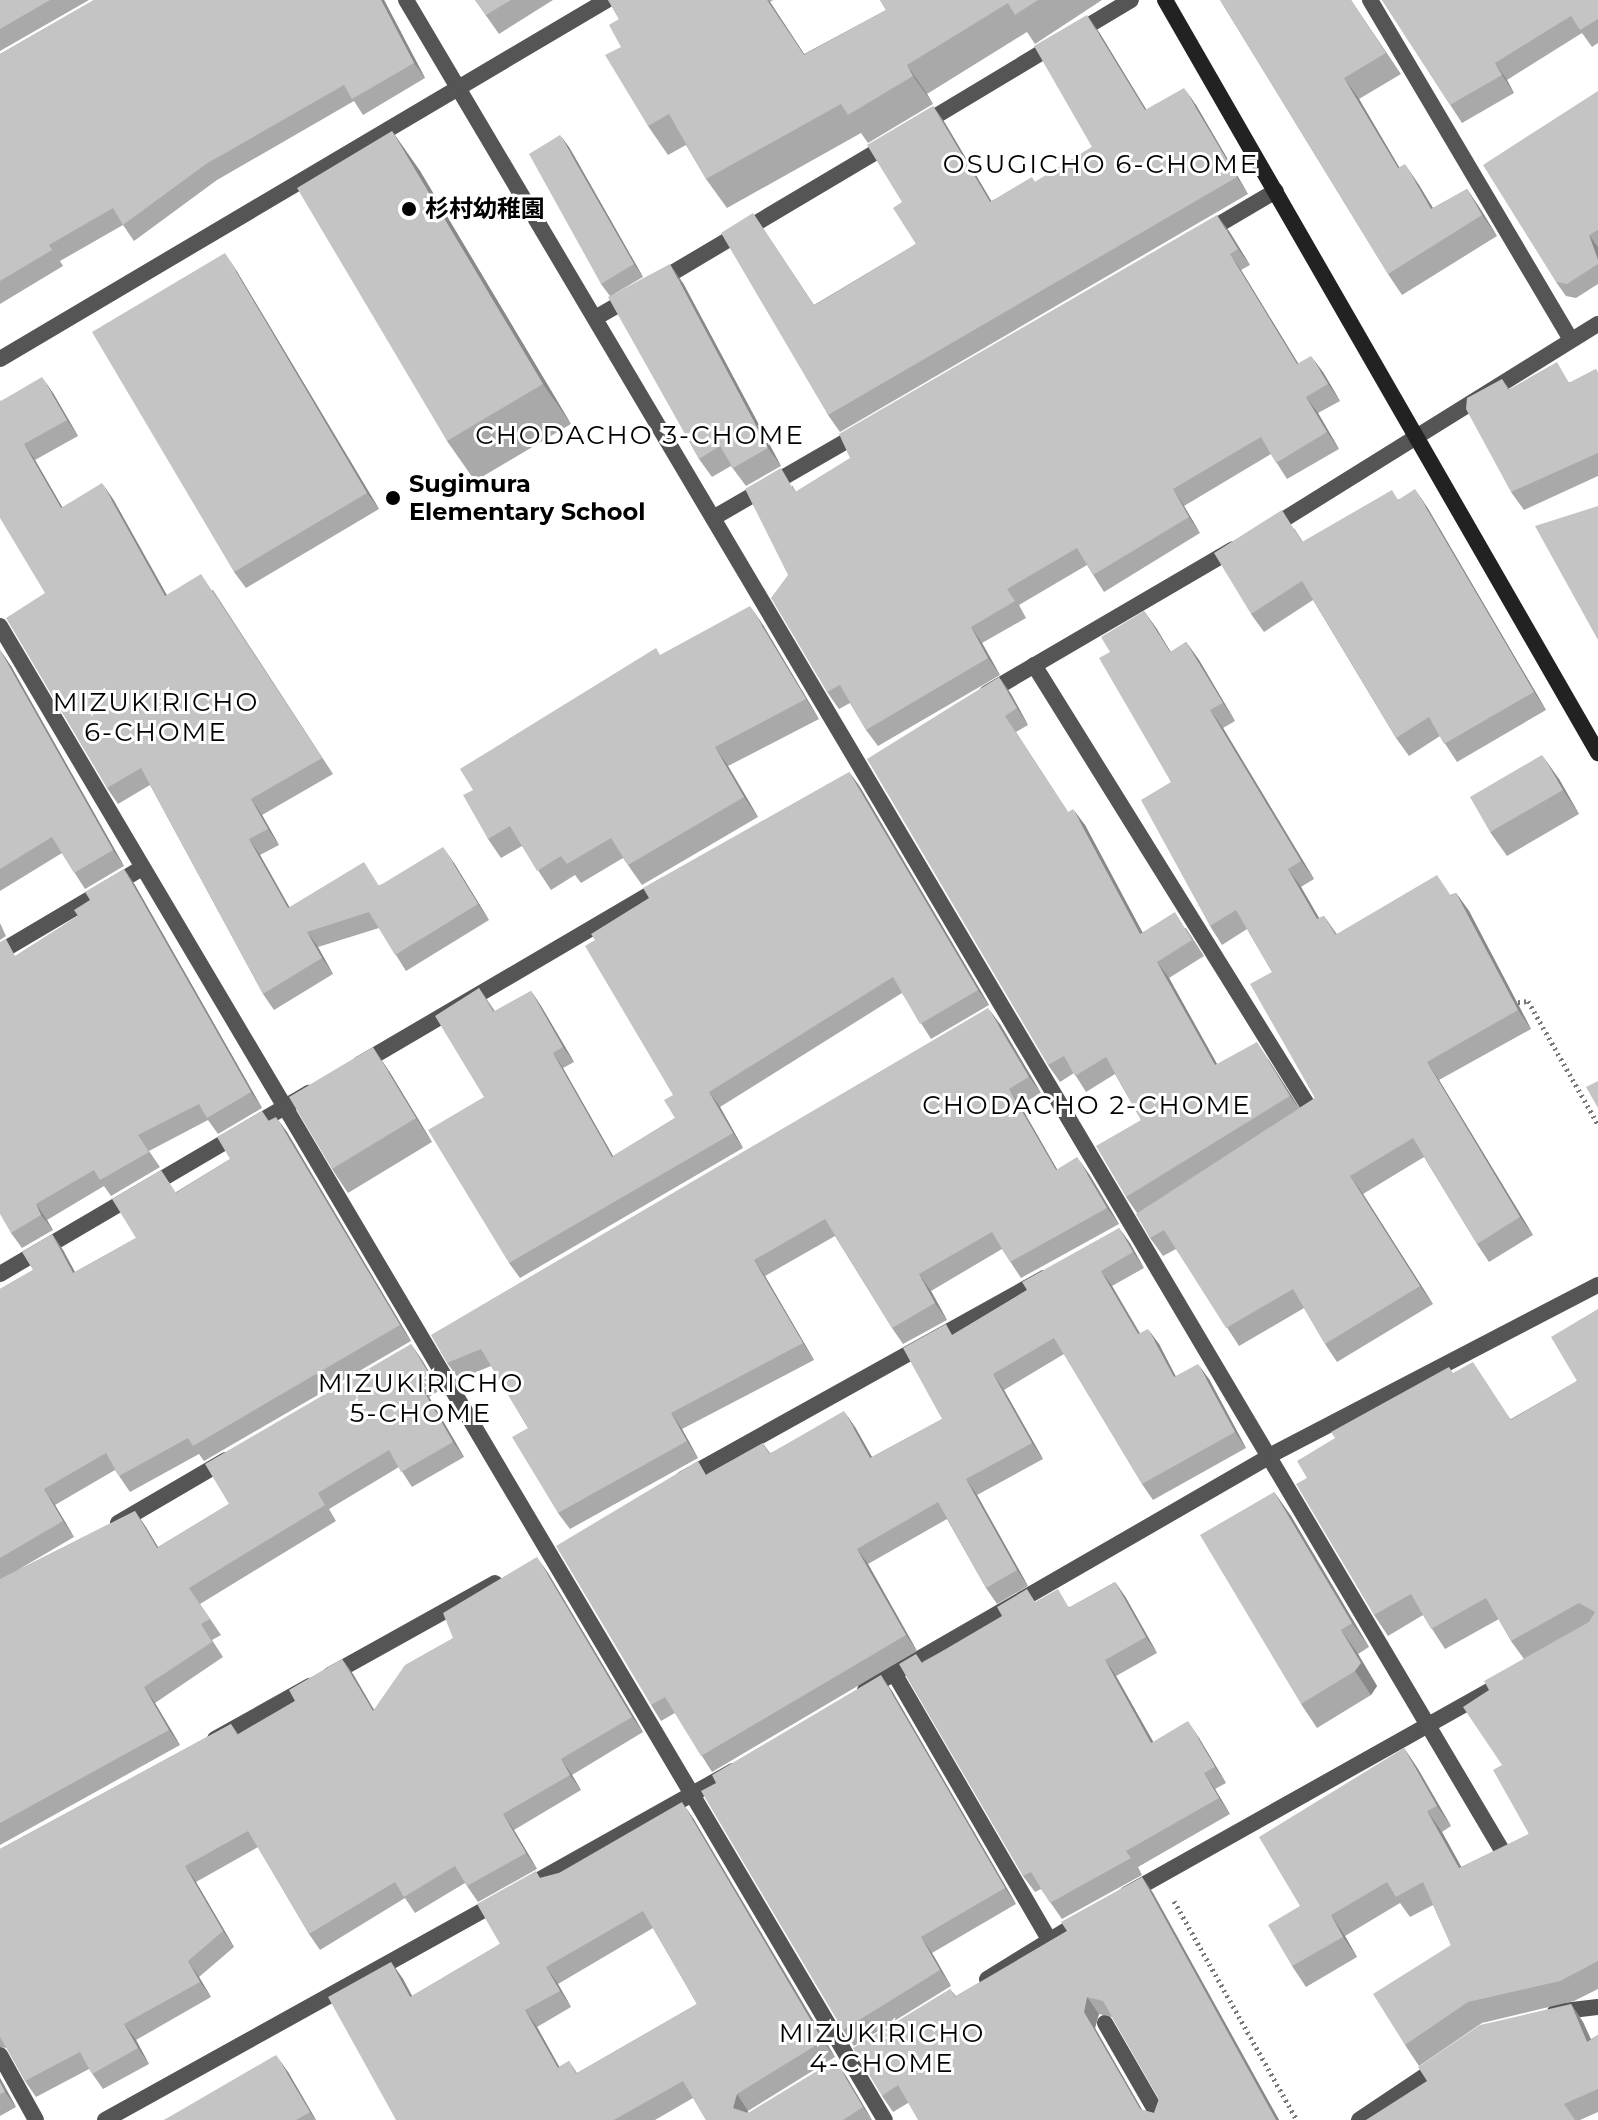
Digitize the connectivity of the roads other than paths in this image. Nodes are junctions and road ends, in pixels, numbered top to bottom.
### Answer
1 (406, 0) edge
2 (607, 0) edge
3 (1131, 0) edge
4 (1165, 0) edge
5 (1370, 0) edge
6 (459, 87) junction
7 (1276, 191) junction
8 (1193, 239) edge
9 (597, 317) junction
10 (1598, 324) edge
11 (1570, 338) junction
12 (0, 359) edge
13 (878, 422) edge
14 (1418, 442) junction
15 (713, 518) junction
16 (0, 626) edge
17 (7, 655) edge
18 (1034, 665) junction
19 (967, 706) edge
20 (1598, 753) edge
21 (142, 868) junction
22 (682, 875) edge
23 (0, 952) edge
24 (283, 1109) junction
25 (1304, 1124) edge
26 (1063, 1267) edge
27 (0, 1274) edge
28 (1598, 1285) edge
29 (247, 1447) edge
30 (1273, 1454) junction
31 (661, 1491) edge
32 (96, 1536) edge
33 (509, 1575) edge
34 (1527, 1670) edge
35 (894, 1673) junction
36 (842, 1705) edge
37 (1429, 1722) junction
38 (193, 1751) edge
39 (750, 1761) edge
40 (697, 1793) junction
41 (1502, 1850) edge
42 (1049, 1939) junction
43 (970, 1990) edge
44 (1597, 2010) edge
45 (1541, 2016) edge
46 (1105, 2023) edge
47 (1463, 2050) edge
48 (0, 2055) edge
49 (36, 2120) edge
50 (105, 2120) edge
51 (885, 2120) edge
52 (1161, 2120) edge
53 (1359, 2120) edge

1 - 6 street
2 - 6 street
3 - 9 street
4 - 7 street
5 - 11 street
6 - 9 street
6 - 12 street
7 - 8 street
7 - 14 street
9 - 15 street
10 - 11 street
11 - 14 street
13 - 15 street
14 - 18 street
14 - 20 street
15 - 30 street
16 - 17 street
17 - 21 street
18 - 19 street
18 - 25 street
21 - 23 street
21 - 24 street
22 - 24 street
24 - 27 street
24 - 40 street
26 - 31 street
28 - 30 street
29 - 32 street
30 - 35 street
30 - 37 street
33 - 38 street
34 - 37 street
35 - 36 street
35 - 42 street
37 - 41 street
37 - 42 street
39 - 40 street
40 - 50 street
40 - 51 street
42 - 43 street
44 - 45 street
46 - 52 street
47 - 53 street
48 - 49 street

